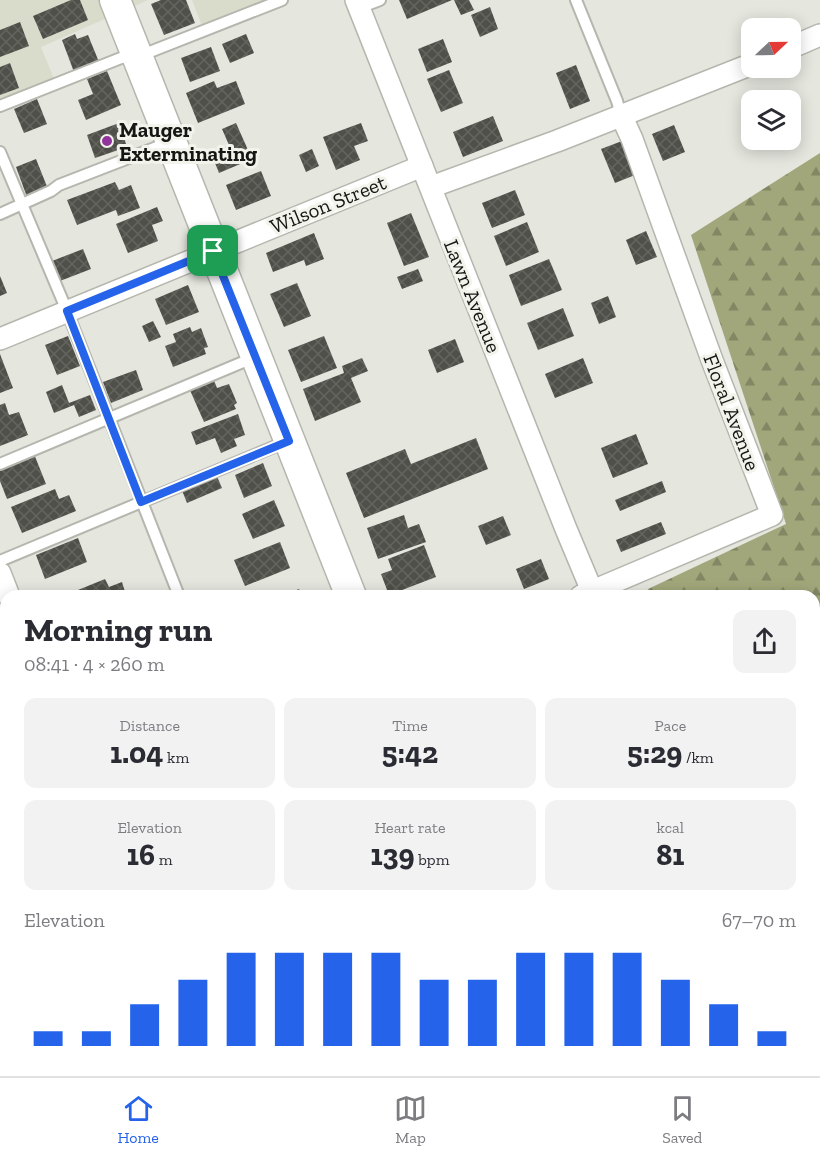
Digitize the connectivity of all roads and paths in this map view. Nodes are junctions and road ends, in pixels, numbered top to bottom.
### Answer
1 (115, 0) edge
2 (282, 0) edge
3 (380, 0) edge
4 (576, 0) edge
5 (358, 4) edge
6 (820, 35) edge
7 (801, 43) edge
8 (137, 57) junction
9 (741, 68) edge
10 (0, 106) edge
11 (621, 115) junction
12 (170, 142) junction
13 (0, 152) edge
14 (422, 166) junction
15 (431, 188) junction
16 (22, 204) junction
17 (0, 214) edge
18 (213, 251) junction
19 (67, 311) junction
20 (0, 339) edge
21 (255, 357) junction
22 (109, 417) junction
23 (289, 441) junction
24 (0, 464) edge
25 (141, 502) junction
26 (0, 561) edge
27 (0, 573) edge
28 (7, 590) edge
29 (177, 590) edge
30 (349, 590) edge
31 (586, 590) edge
32 (594, 590) edge

1 - 8 main road
2 - 8 lane
3 - 5 lane
4 - 11 lane
5 - 14 street, Lawn Avenue
6 - 7 street
8 - 10 lane
8 - 12 main road
9 - 11 street
11 - 15 street
11 - 32 street, Floral Avenue
12 - 16 lane
12 - 18 main road
13 - 16 lane
14 - 15 street, Lawn Avenue
14 - 18 street, Wilson Street
15 - 31 street, Lawn Avenue
16 - 17 lane
16 - 19 lane
18 - 19 street, Wilson Street
18 - 21 main road
19 - 20 street, Wilson Street
19 - 22 lane
21 - 22 lane
21 - 23 main road
22 - 24 lane
22 - 25 lane
23 - 25 lane
23 - 30 main road
25 - 26 lane
25 - 29 lane
27 - 28 street

